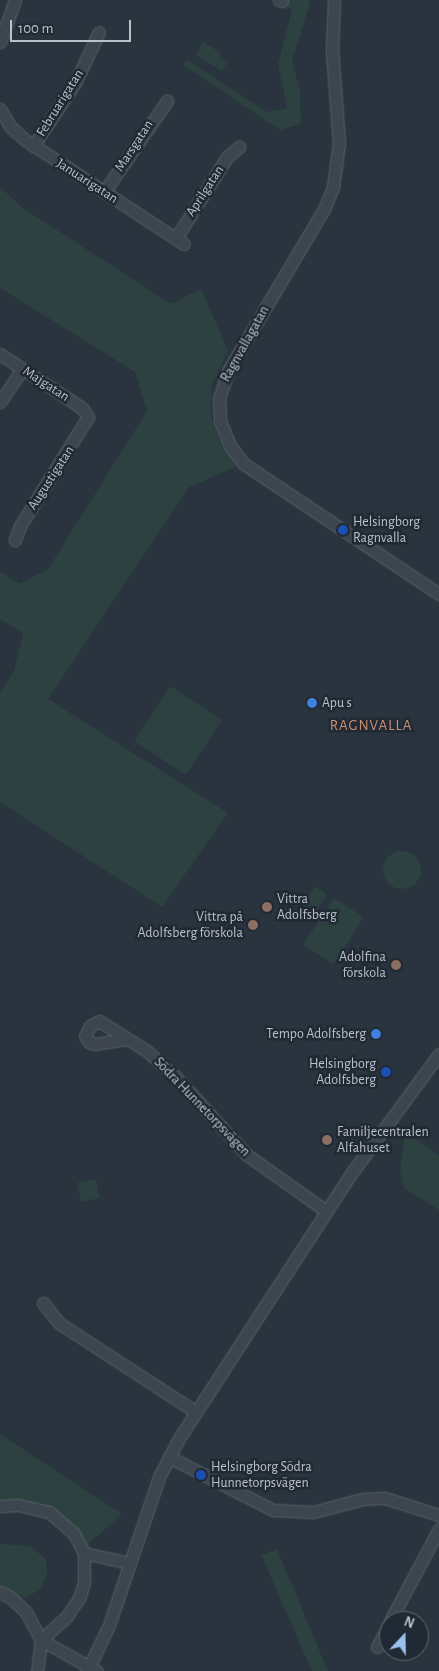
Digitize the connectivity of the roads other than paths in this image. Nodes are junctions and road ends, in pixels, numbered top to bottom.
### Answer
1 (15, 0) edge
2 (334, 0) edge
3 (99, 32) dead end
4 (0, 42) edge
5 (167, 101) dead end
6 (0, 110) edge
7 (33, 146) junction
8 (238, 147) dead end
9 (104, 192) junction
10 (180, 241) joint
11 (0, 354) edge
12 (22, 369) junction
13 (0, 402) edge
14 (88, 417) joint
15 (15, 540) dead end
16 (439, 594) edge
17 (126, 1039) dead end
18 (439, 1054) edge
19 (326, 1211) junction
20 (42, 1303) dead end
21 (196, 1412) junction
22 (169, 1457) junction
23 (0, 1506) edge
24 (439, 1515) edge
25 (439, 1528) edge
26 (84, 1553) junction
27 (130, 1564) junction
28 (0, 1592) edge
29 (396, 1611) edge
30 (41, 1640) junction
31 (379, 1643) edge
32 (377, 1647) dead end
33 (91, 1669) edge
34 (37, 1671) edge

1 - 4 street
2 - 16 street, Ragnvallagatan
3 - 7 street, Februarigatan
5 - 9 street, Marsgatan
6 - 7 street, Januarigatan
7 - 9 street, Januarigatan
8 - 10 street, Aprilgatan
9 - 10 street, Januarigatan
11 - 12 street, Majgatan
12 - 13 street
12 - 14 street, Majgatan
14 - 15 street, Augustigatan
17 - 19 street, Södra Hunnetorpsvägen
18 - 19 street
19 - 21 street
20 - 21 street
21 - 22 street
22 - 24 street
22 - 27 street
23 - 26 street
25 - 29 street
26 - 27 street
26 - 30 street
27 - 33 street
28 - 30 street
30 - 33 street
30 - 34 street
31 - 32 street

